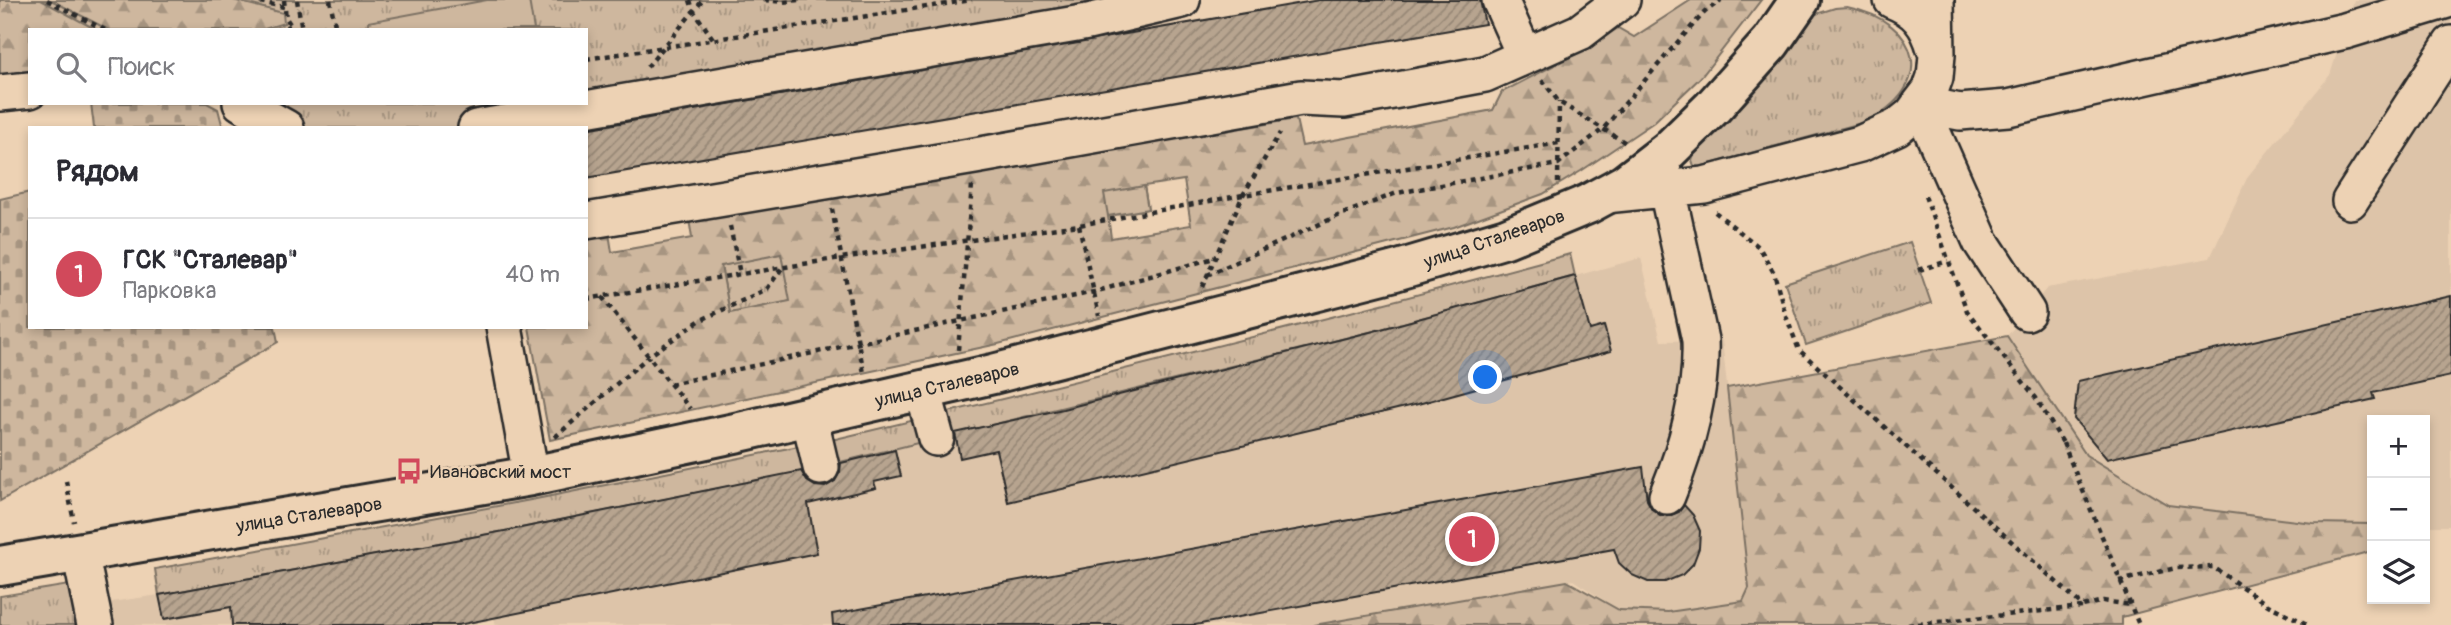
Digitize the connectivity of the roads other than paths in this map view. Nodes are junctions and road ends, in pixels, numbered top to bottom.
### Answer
1 (1182, 0) edge
2 (1500, 0) edge
3 (1622, 0) edge
4 (1800, 0) edge
5 (1892, 0) edge
6 (1936, 0) edge
7 (2447, 0) edge
8 (2396, 8) edge
9 (2451, 44) edge
10 (1937, 55) junction
11 (1525, 57) junction
12 (28, 90) edge
13 (0, 93) edge
14 (1920, 104) junction
15 (244, 105) edge
16 (282, 126) edge
17 (487, 126) edge
18 (1651, 163) junction
19 (2350, 201) dead end
20 (588, 221) edge
21 (2027, 312) dead end
22 (504, 329) edge
23 (923, 390) junction
24 (809, 416) junction
25 (936, 438) dead end
26 (821, 467) dead end
27 (531, 477) junction
28 (1667, 496) dead end
29 (78, 543) junction
30 (0, 566) edge
31 (95, 625) edge

1 - 17 lane
2 - 11 lane
3 - 11 lane
4 - 18 main road, улица Сталеваров
5 - 10 lane
6 - 10 lane
7 - 8 lane
8 - 14 lane
9 - 19 lane
10 - 14 lane
11 - 20 lane
12 - 13 lane
14 - 18 lane
14 - 21 lane
15 - 16 lane
18 - 23 main road, улица Сталеваров
18 - 28 lane
22 - 27 lane
23 - 24 main road, улица Сталеваров
23 - 25 lane
24 - 26 lane
24 - 27 main road, улица Сталеваров
27 - 29 main road, улица Сталеваров
29 - 30 main road, улица Сталеваров
29 - 31 lane

